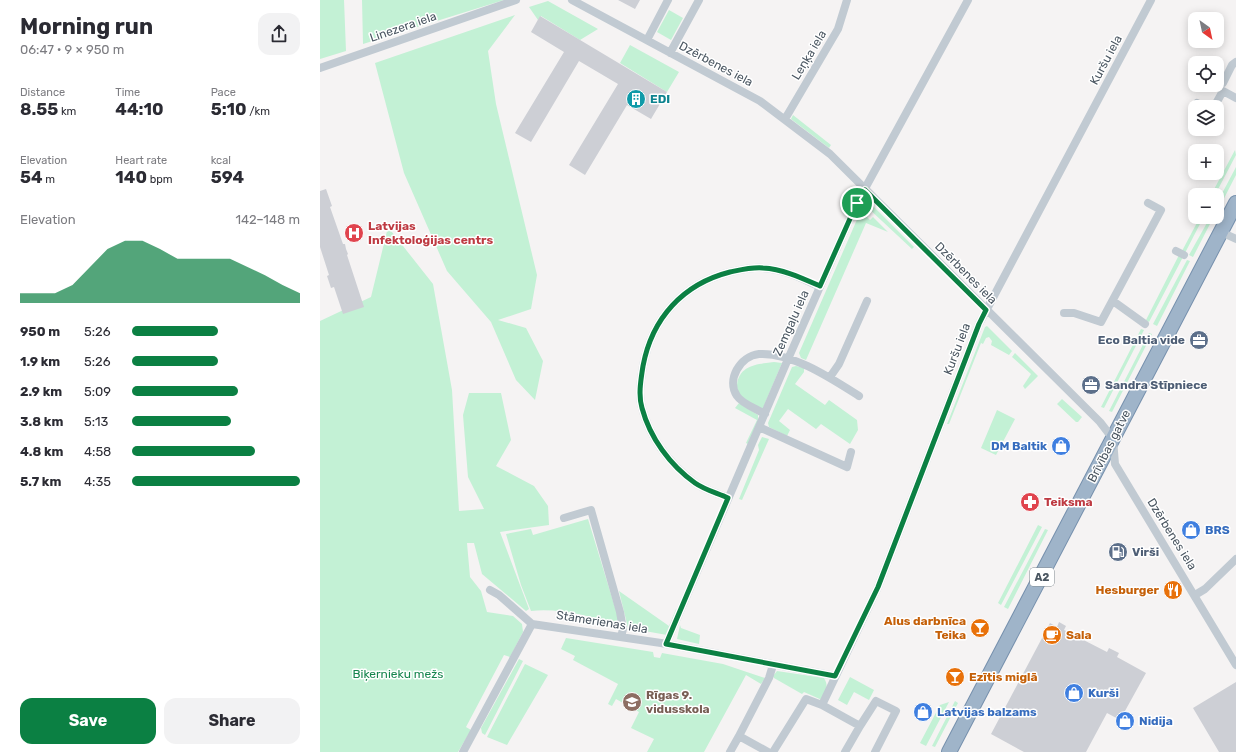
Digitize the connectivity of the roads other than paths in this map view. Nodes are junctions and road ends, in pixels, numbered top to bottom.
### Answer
1 (516, 0) edge
2 (572, 0) edge
3 (668, 0) edge
4 (699, 0) edge
5 (847, 0) edge
6 (968, 0) edge
7 (1151, 0) edge
8 (647, 40) junction
9 (670, 53) junction
10 (1236, 62) edge
11 (320, 68) edge
12 (1224, 81) edge
13 (1236, 98) edge
14 (1218, 100) edge
15 (785, 119) junction
16 (865, 190) junction
17 (1236, 203) edge
18 (1148, 204) dead end
19 (1221, 232) junction
20 (1236, 239) edge
21 (820, 286) junction
22 (1113, 301) junction
23 (867, 302) dead end
24 (986, 310) junction
25 (1064, 313) dead end
26 (1145, 324) dead end
27 (788, 359) junction
28 (830, 377) junction
29 (859, 396) dead end
30 (765, 414) junction
31 (759, 427) junction
32 (1113, 439) junction
33 (851, 452) dead end
34 (728, 498) junction
35 (564, 518) dead end
36 (1236, 559) edge
37 (490, 590) dead end
38 (1195, 595) junction
39 (532, 624) junction
40 (621, 637) junction
41 (666, 644) junction
42 (773, 664) junction
43 (1236, 665) edge
44 (835, 676) junction
45 (822, 705) junction
46 (860, 726) junction
47 (739, 736) junction
48 (463, 752) edge
49 (730, 752) edge
50 (768, 752) edge
51 (773, 752) edge
52 (845, 752) edge
53 (875, 752) edge
54 (949, 752) edge

1 - 11 street, Linezera iela
2 - 8 street, Dzērbenes iela
3 - 8 street
4 - 9 street
5 - 15 street, Leņķa iela
6 - 16 street, Zemgaļu iela
7 - 24 street, Kuršu iela
8 - 9 street, Dzērbenes iela
9 - 15 street, Dzērbenes iela
10 - 12 street
13 - 14 street
15 - 16 street, Dzērbenes iela
16 - 21 street, Zemgaļu iela
16 - 24 street, Dzērbenes iela
17 - 19 highway, Brīvības gatve / A2
18 - 22 street
19 - 20 street
19 - 32 highway, Brīvības gatve / A2
21 - 27 street, Zemgaļu iela
21 - 34 street
22 - 25 street
22 - 26 street
23 - 28 street
24 - 32 street, Dzērbenes iela
24 - 44 street, Kuršu iela
27 - 28 street
27 - 30 street, Zemgaļu iela
27 - 30 street
28 - 29 street
30 - 31 street, Zemgaļu iela
31 - 33 street
31 - 34 street, Zemgaļu iela
32 - 38 street, Dzērbenes iela
32 - 54 highway, Brīvības gatve / A2
34 - 41 street, Zemgaļu iela
35 - 40 street
36 - 38 street
37 - 39 street
38 - 43 street, Dzērbenes iela
39 - 40 street, Stāmerienas iela
39 - 48 street
40 - 41 street, Stāmerienas iela
41 - 42 street, Stāmerienas iela
42 - 44 street, Stāmerienas iela
42 - 47 street
44 - 45 street, Kuršu iela
45 - 46 street
45 - 51 street
46 - 52 street
46 - 53 street
47 - 49 street
47 - 50 street

